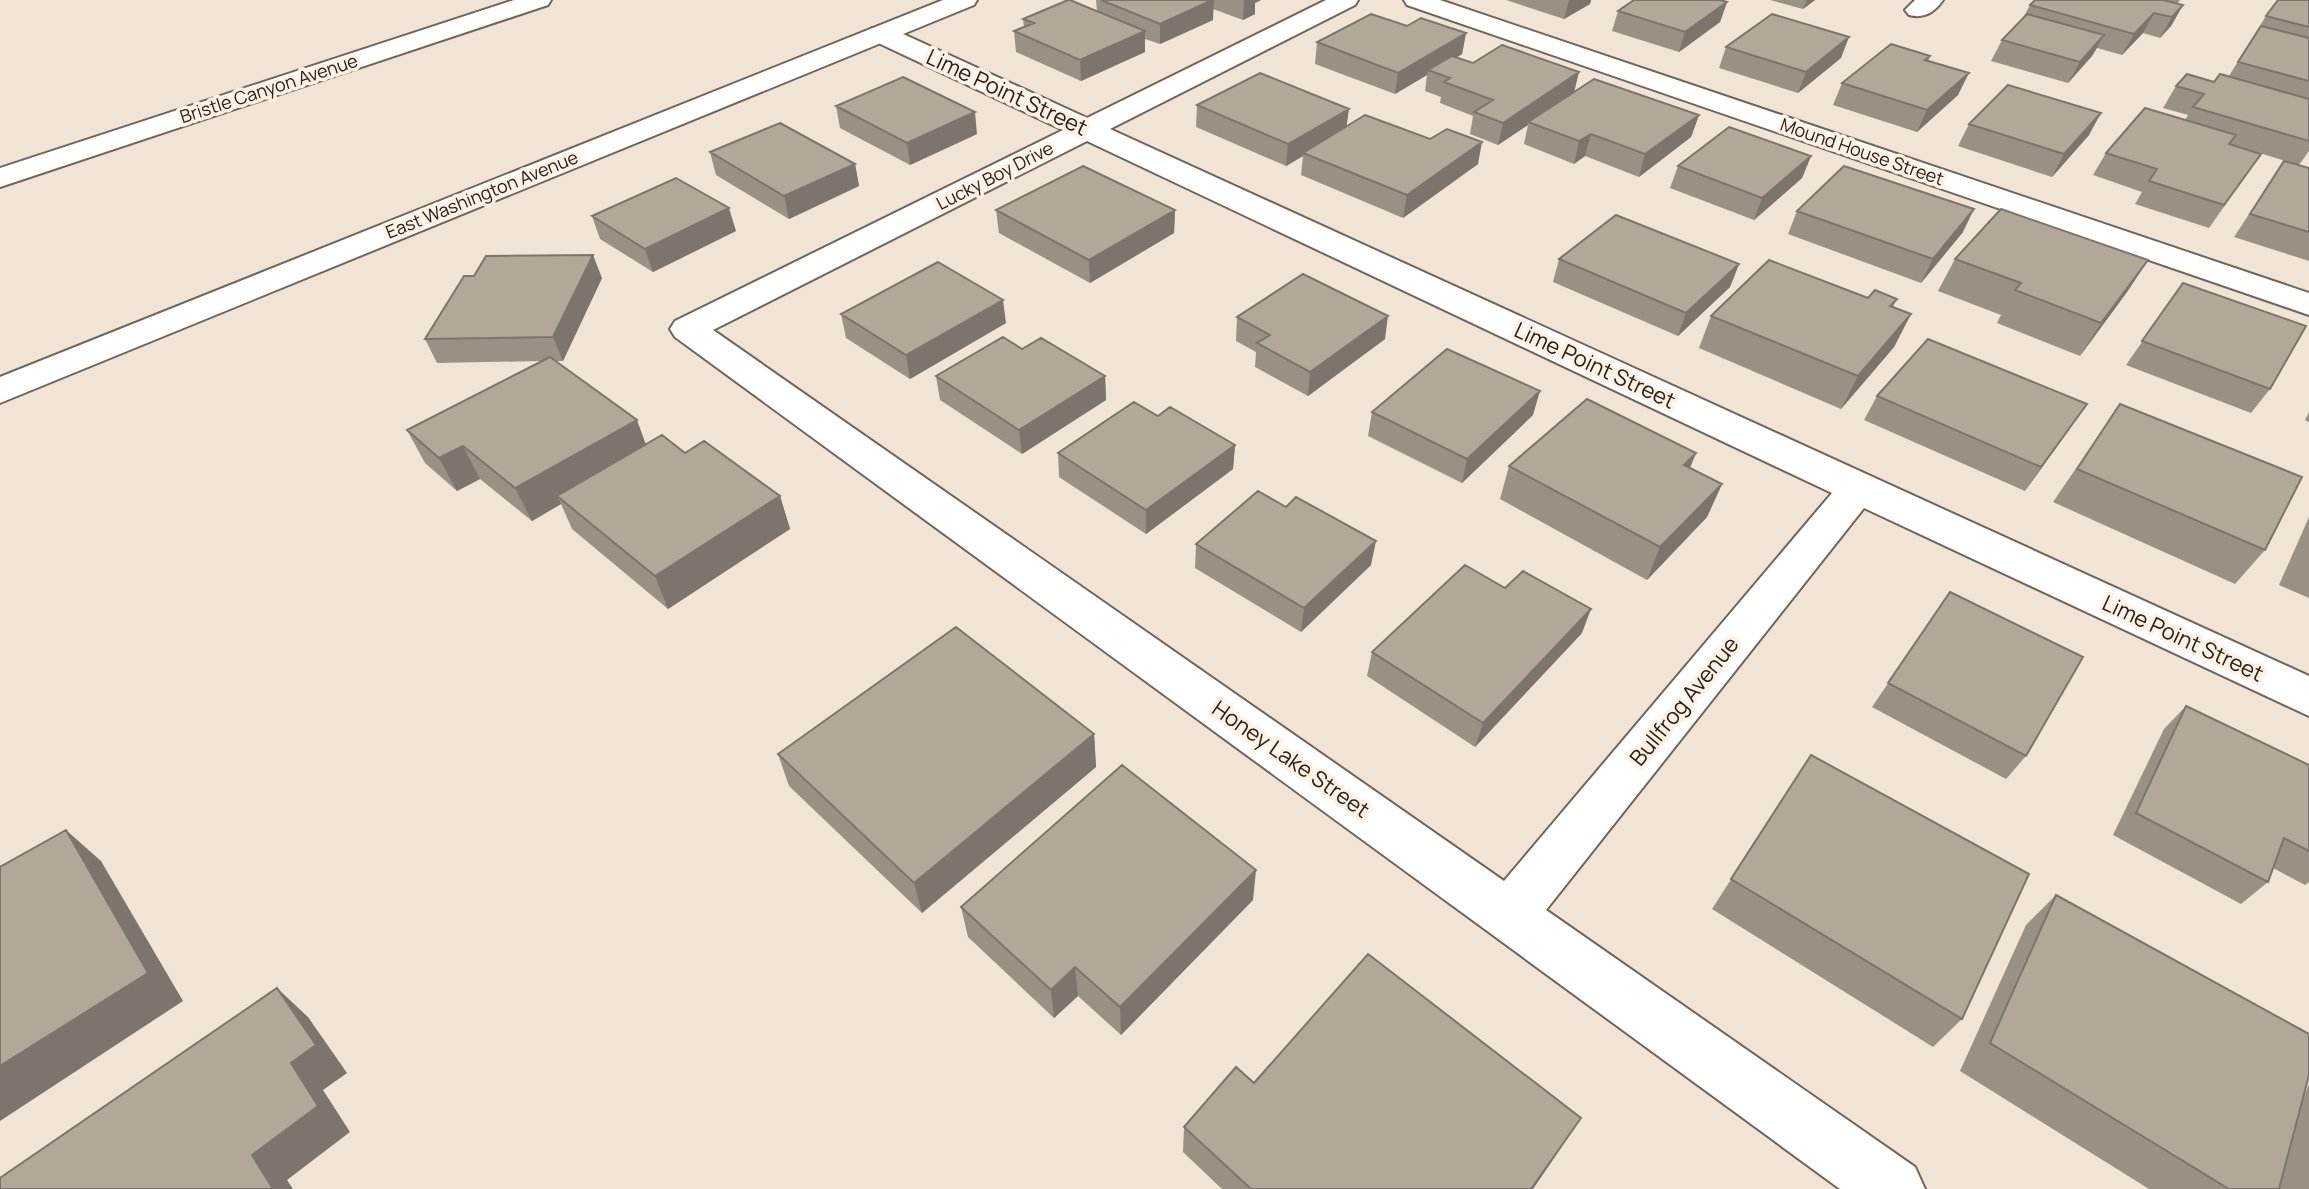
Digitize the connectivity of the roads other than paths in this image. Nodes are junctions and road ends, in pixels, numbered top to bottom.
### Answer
1 (539, 0) edge
2 (965, 0) edge
3 (1346, 0) edge
4 (1416, 0) edge
5 (881, 34) junction
6 (1087, 129) junction
7 (0, 178) edge
8 (2309, 305) edge
9 (688, 329) joint
10 (0, 391) edge
11 (1858, 488) junction
12 (2309, 697) edge
13 (1509, 915) junction
14 (1893, 1189) edge

1 - 7 street, Bristle Canyon Avenue
2 - 5 street, East Washington Avenue
3 - 6 street, Lucky Boy Drive
4 - 8 street, Mound House Street
5 - 6 street, Lime Point Street
5 - 10 street, East Washington Avenue
6 - 9 street, Lucky Boy Drive
6 - 11 street, Lime Point Street
9 - 13 street, Honey Lake Street
11 - 12 street, Lime Point Street
11 - 13 street, Bullfrog Avenue
13 - 14 street, Honey Lake Street

